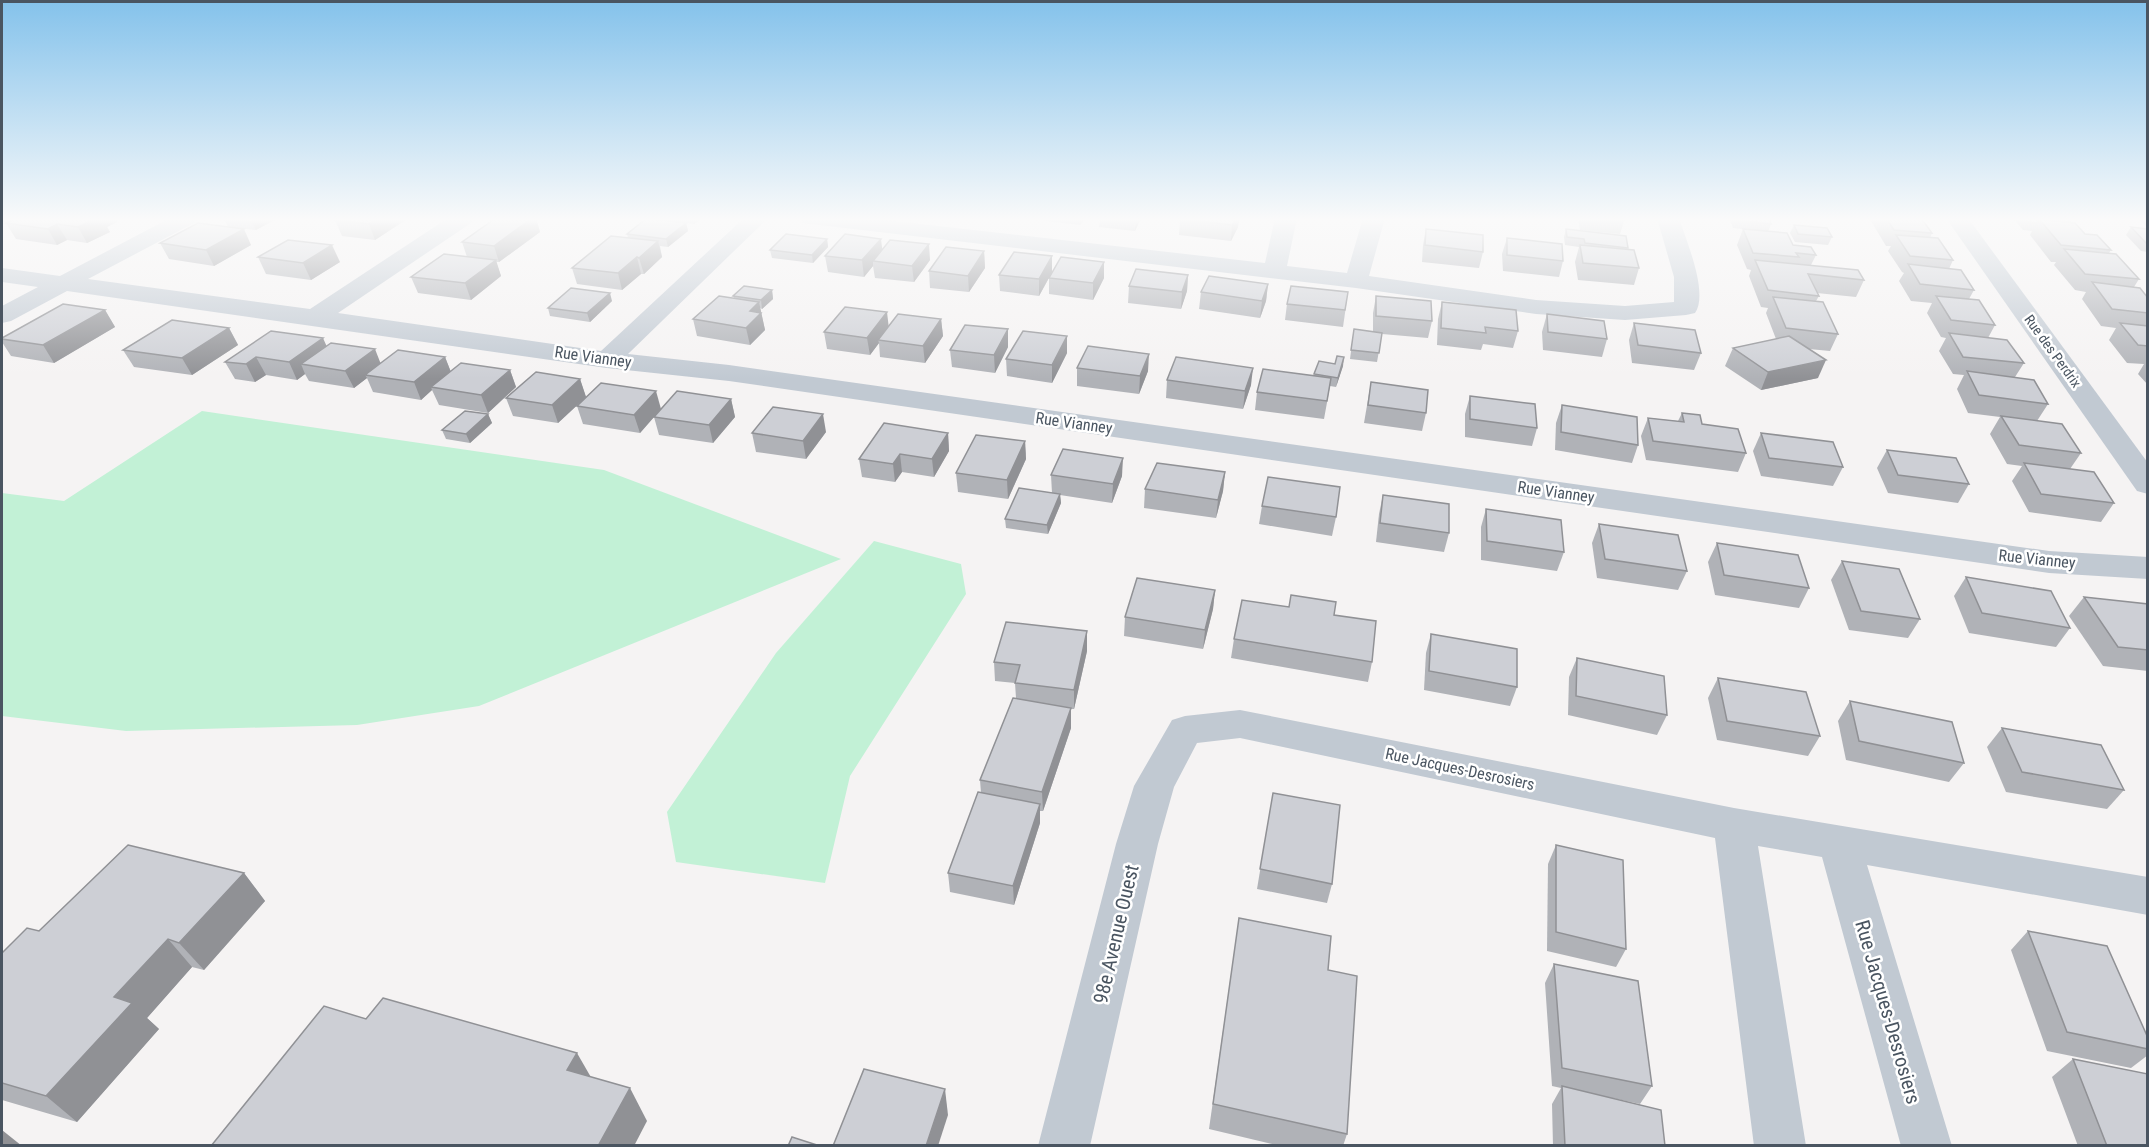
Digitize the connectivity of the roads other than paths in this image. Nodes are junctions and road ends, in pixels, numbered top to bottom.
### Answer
1 (85, 272) edge
2 (383, 272) edge
3 (700, 272) edge
4 (1262, 272) edge
5 (1359, 272) edge
6 (1684, 272) edge
7 (1995, 272) edge
8 (1274, 273) joint
9 (2, 275) edge
10 (1356, 281) junction
11 (60, 285) junction
12 (2, 316) edge
13 (315, 317) junction
14 (607, 360) junction
15 (2148, 484) edge
16 (2148, 568) edge
17 (1185, 730) joint
18 (1734, 825) junction
19 (1839, 843) junction
20 (2148, 896) edge
21 (1064, 1146) edge
22 (1780, 1146) edge
23 (1927, 1146) edge

1 - 11 street
2 - 13 street
3 - 14 street
4 - 8 street
5 - 10 street
6 - 10 street
7 - 15 street, Rue des Perdrix
8 - 10 street
9 - 11 street, Rue Vianney
11 - 12 street
11 - 13 street, Rue Vianney
13 - 14 street, Rue Vianney
14 - 16 street, Rue Vianney
17 - 18 street, Rue Jacques-Desrosiers
17 - 21 street, 98e Avenue Ouest
18 - 19 street, Rue Jacques-Desrosiers
18 - 22 street
19 - 20 street, Rue Jacques-Desrosiers
19 - 23 street, Rue Jacques-Desrosiers

